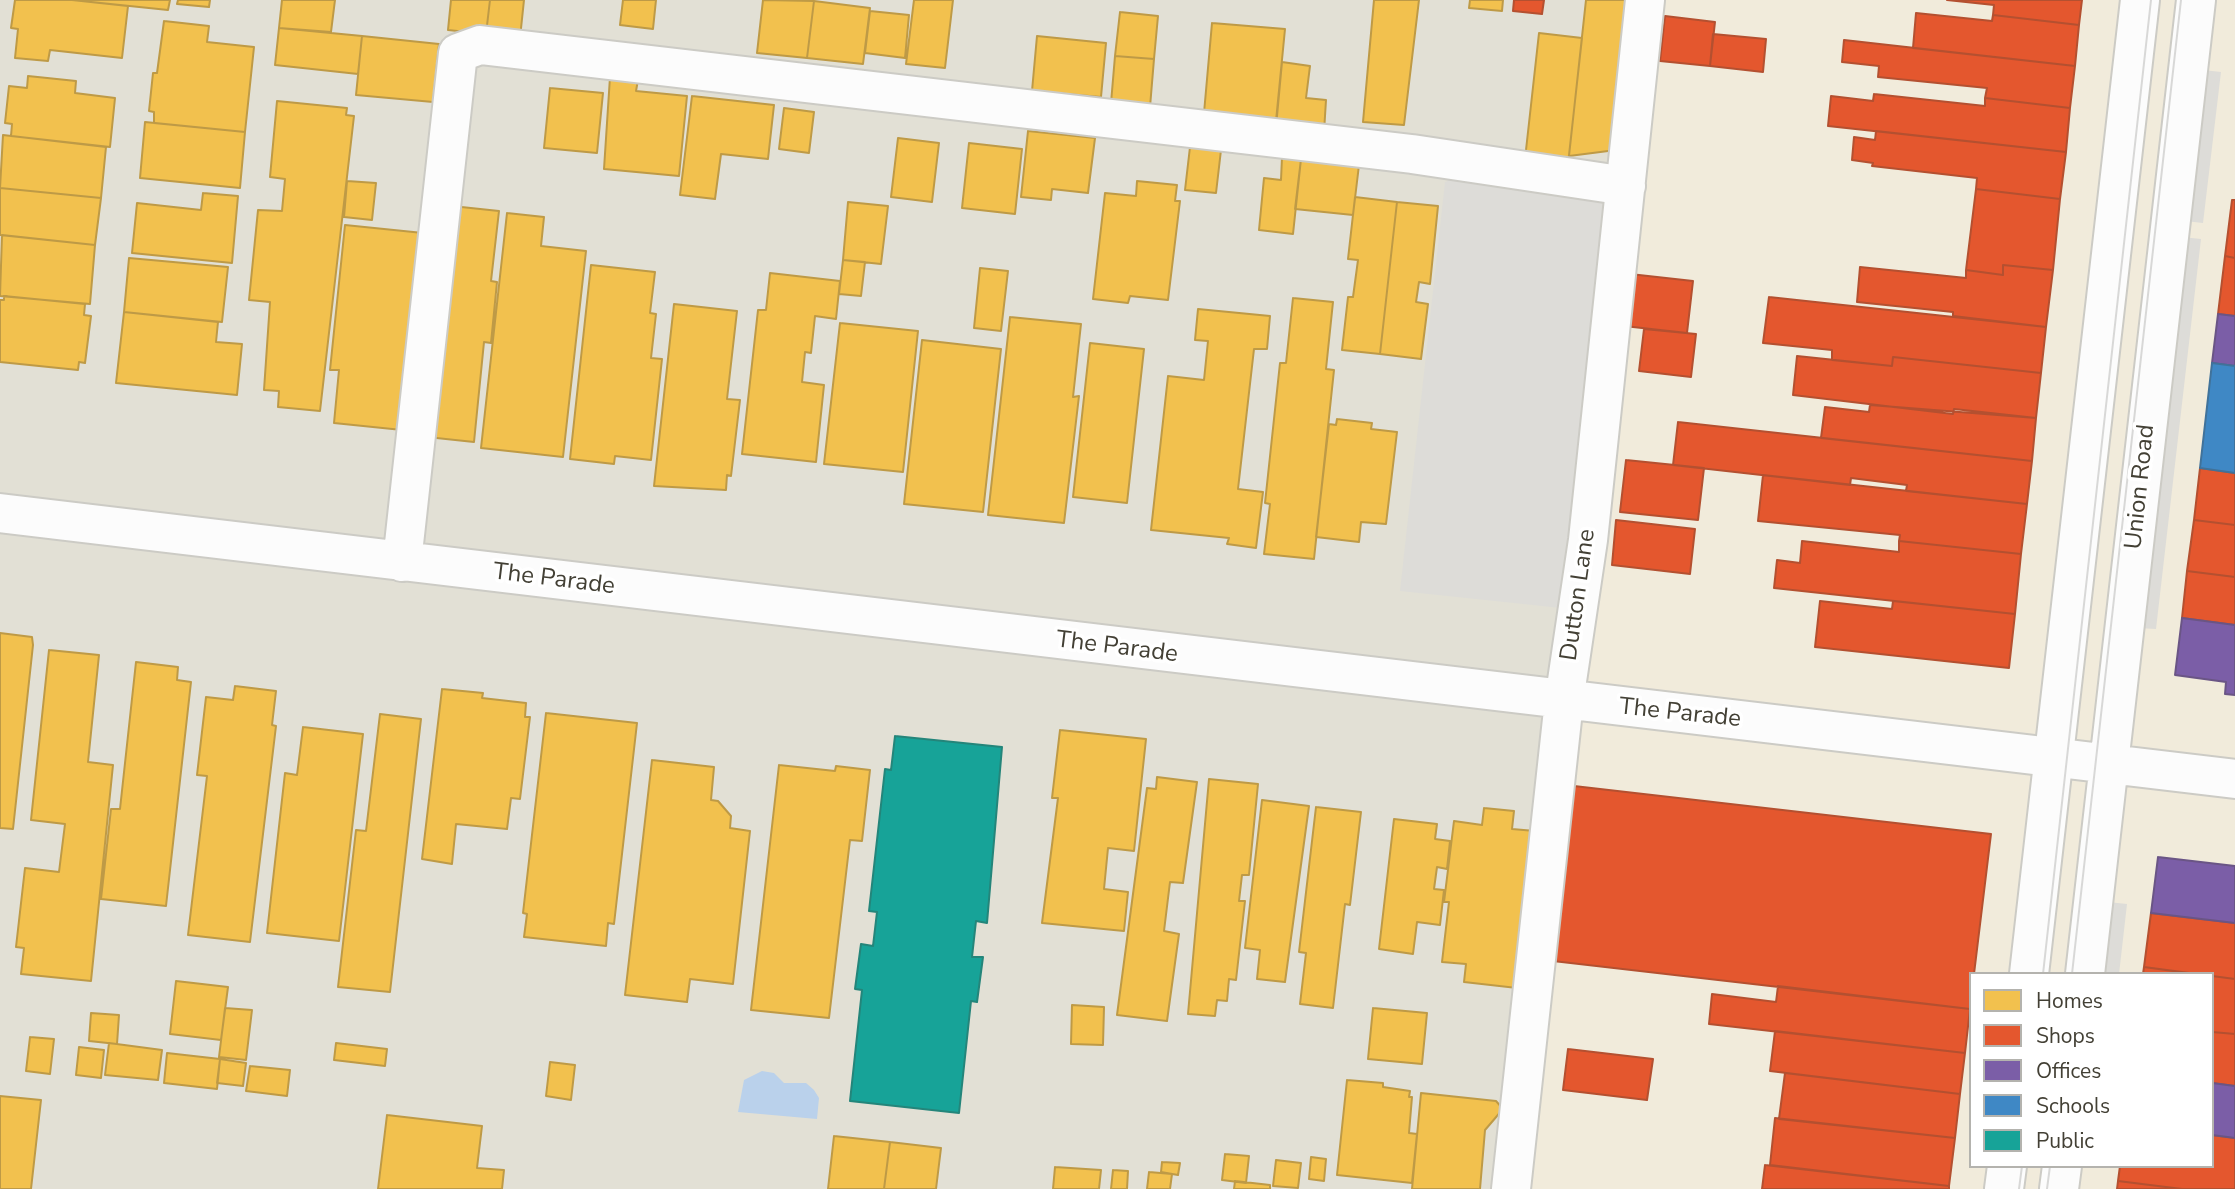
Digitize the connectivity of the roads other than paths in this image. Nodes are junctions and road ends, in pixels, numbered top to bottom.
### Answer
1 (1645, 0) edge
2 (2140, 0) edge
3 (2196, 0) edge
4 (1626, 186) junction
5 (0, 513) edge
6 (402, 562) junction
7 (1564, 701) junction
8 (2054, 756) junction
9 (2110, 764) junction
10 (2235, 779) edge
11 (2029, 972) edge
12 (2085, 972) edge
13 (2007, 1168) edge
14 (2062, 1168) edge
15 (1510, 1189) edge
16 (2004, 1189) edge
17 (2059, 1189) edge

1 - 4 street, Dutton Lane
2 - 8 street
3 - 9 street, Union Road
4 - 6 street
4 - 7 street, Dutton Lane
5 - 6 street, The Parade
6 - 7 street, The Parade
7 - 8 street, The Parade
7 - 15 street, Dutton Lane
8 - 9 street, The Parade
8 - 11 street
9 - 10 street, The Parade
9 - 12 street, Union Road
13 - 16 street
14 - 17 street

